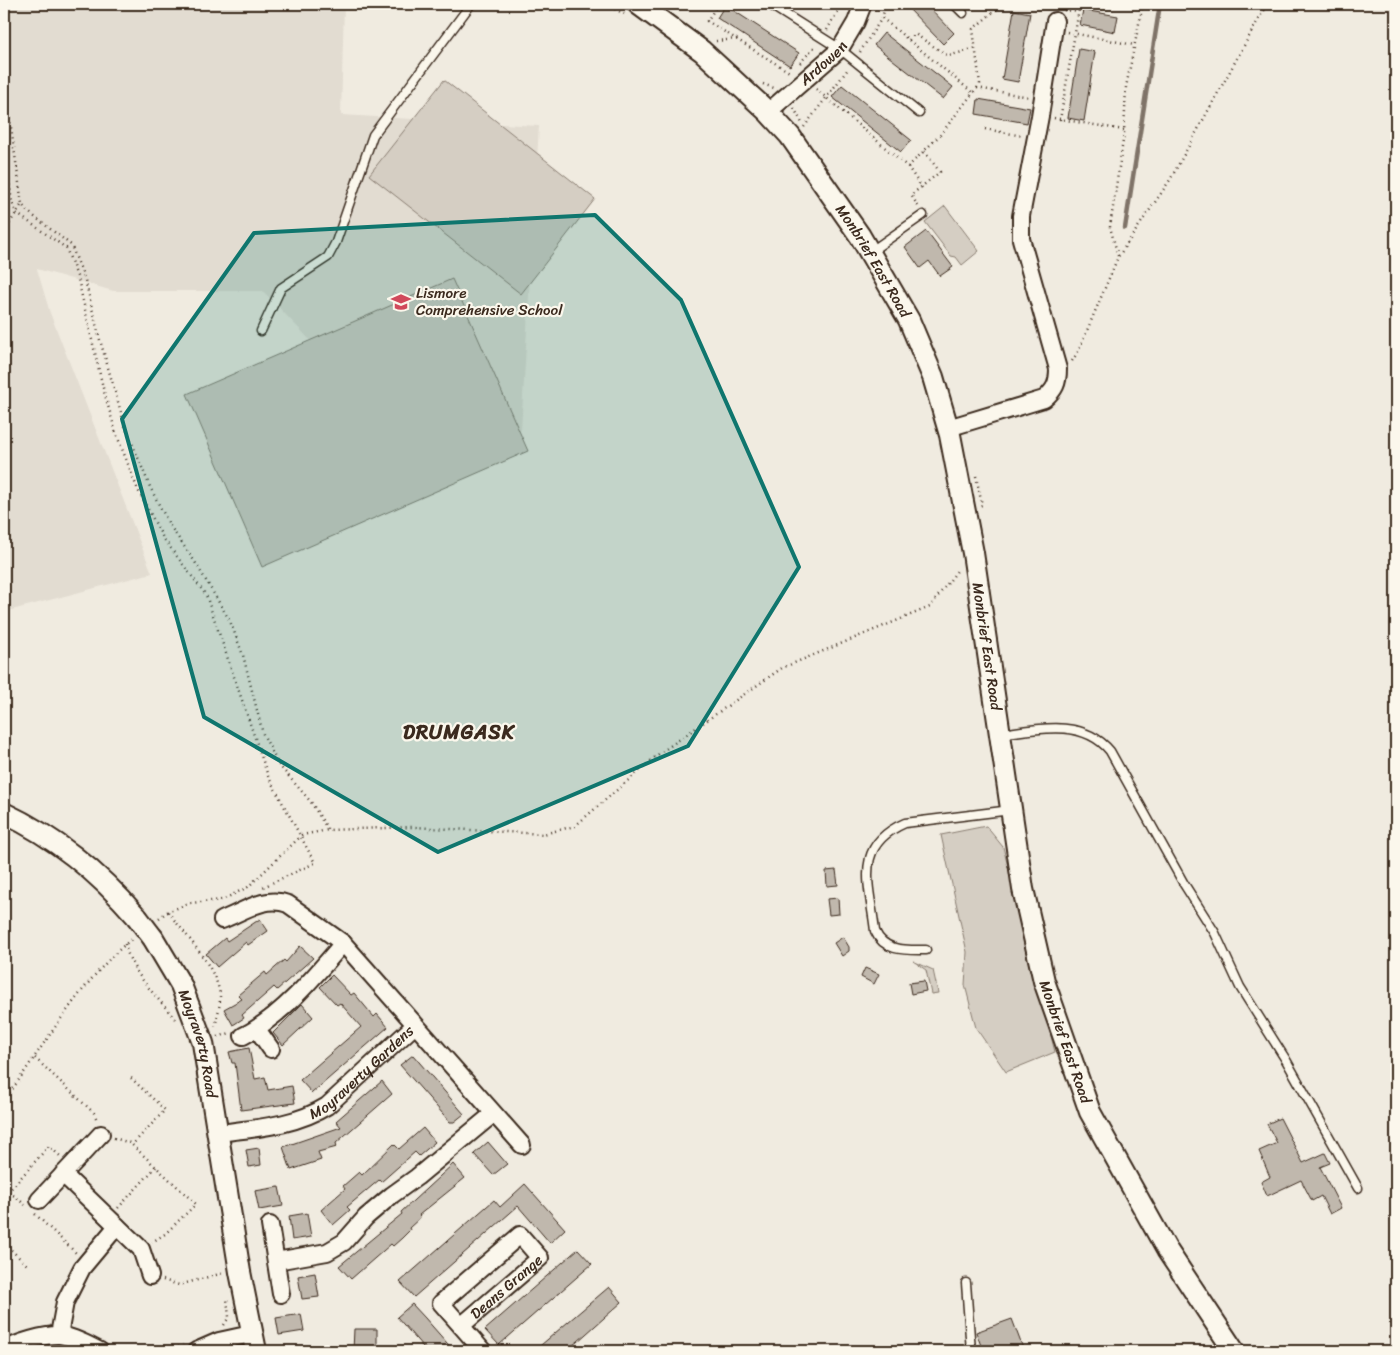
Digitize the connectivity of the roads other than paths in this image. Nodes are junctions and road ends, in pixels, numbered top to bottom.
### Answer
1 (471, 4) edge
2 (638, 4) edge
3 (769, 4) edge
4 (863, 4) edge
5 (954, 4) edge
6 (963, 13) dead end
7 (1054, 25) road end
8 (840, 50) junction
9 (768, 112) junction
10 (919, 113) dead end
11 (923, 215) road end
12 (870, 252) junction
13 (261, 331) dead end
14 (948, 428) junction
15 (999, 734) junction
16 (1011, 810) junction
17 (4, 813) edge
18 (222, 920) dead end
19 (343, 943) junction
20 (926, 950) dead end
21 (415, 1025) junction
22 (271, 1049) dead end
23 (493, 1114) junction
24 (220, 1133) junction
25 (101, 1134) road end
26 (522, 1145) dead end
27 (67, 1170) junction
28 (1358, 1188) dead end
29 (39, 1200) dead end
30 (112, 1222) junction
31 (270, 1225) dead end
32 (276, 1261) junction
33 (150, 1276) road end
34 (966, 1283) dead end
35 (281, 1294) dead end
36 (461, 1326) junction
37 (59, 1335) junction
38 (253, 1343) edge
39 (190, 1348) edge
40 (4, 1349) edge
41 (100, 1351) edge
42 (483, 1351) edge
43 (971, 1351) edge
44 (1234, 1351) edge

1 - 13 lane
2 - 9 street, Monbrief East Road
3 - 8 lane
4 - 8 street, Ardowen
5 - 6 lane
7 - 14 street
8 - 9 street, Ardowen
8 - 10 lane
9 - 12 street, Monbrief East Road
11 - 12 lane
12 - 14 street, Monbrief East Road
14 - 15 street, Monbrief East Road
15 - 16 street, Monbrief East Road
15 - 28 lane
16 - 20 lane
16 - 44 street, Monbrief East Road
17 - 24 street, Moyraverty Road, bridge
18 - 19 street
19 - 21 street
19 - 22 street
21 - 23 street, Moyraverty Gardens
21 - 24 street, Moyraverty Gardens
23 - 26 street, Moyraverty Gardens
23 - 32 street
24 - 38 street, Moyraverty Road
25 - 27 street
27 - 29 street
27 - 30 street
30 - 33 street
30 - 37 street
31 - 32 street
32 - 35 street
34 - 43 lane
36 - 36 street, Deans Grange
36 - 42 street, Deans Grange
37 - 40 street
37 - 41 street
38 - 39 street

